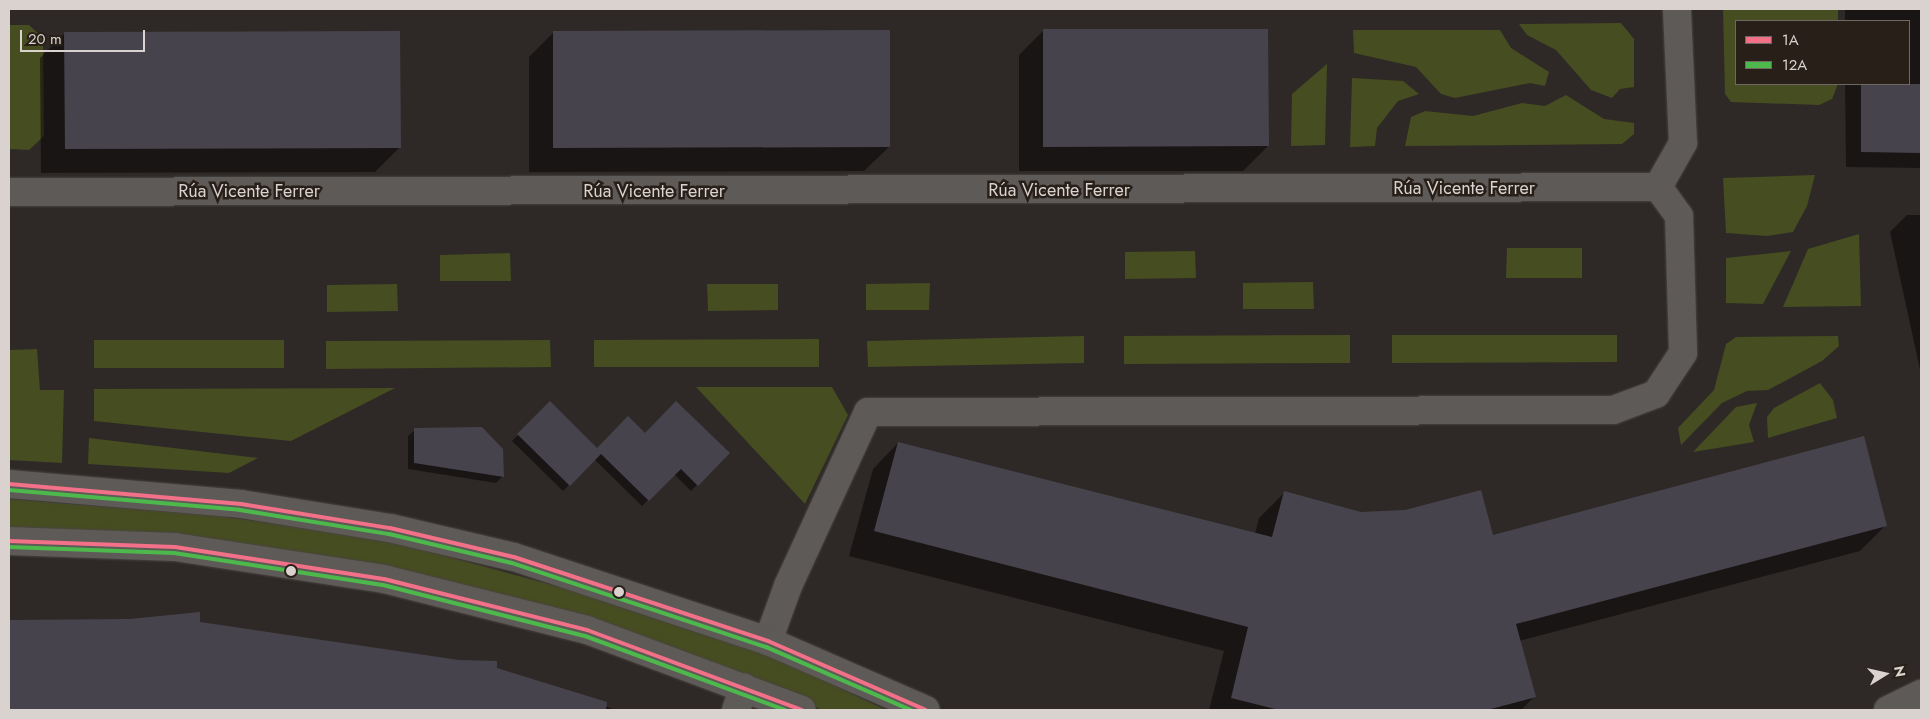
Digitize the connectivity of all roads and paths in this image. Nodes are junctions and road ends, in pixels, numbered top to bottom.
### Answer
1 (1677, 9) edge
2 (1658, 188) junction
3 (9, 192) edge
4 (9, 484) edge
5 (9, 541) edge
6 (768, 641) junction
7 (1921, 694) edge
8 (740, 699) edge
9 (802, 710) edge
10 (926, 710) edge
11 (1888, 710) edge

1 - 2 street
2 - 3 street, Rúa Vicente Ferrer
2 - 6 street
4 - 6 street
5 - 8 street
6 - 10 street
7 - 11 street
8 - 9 street

